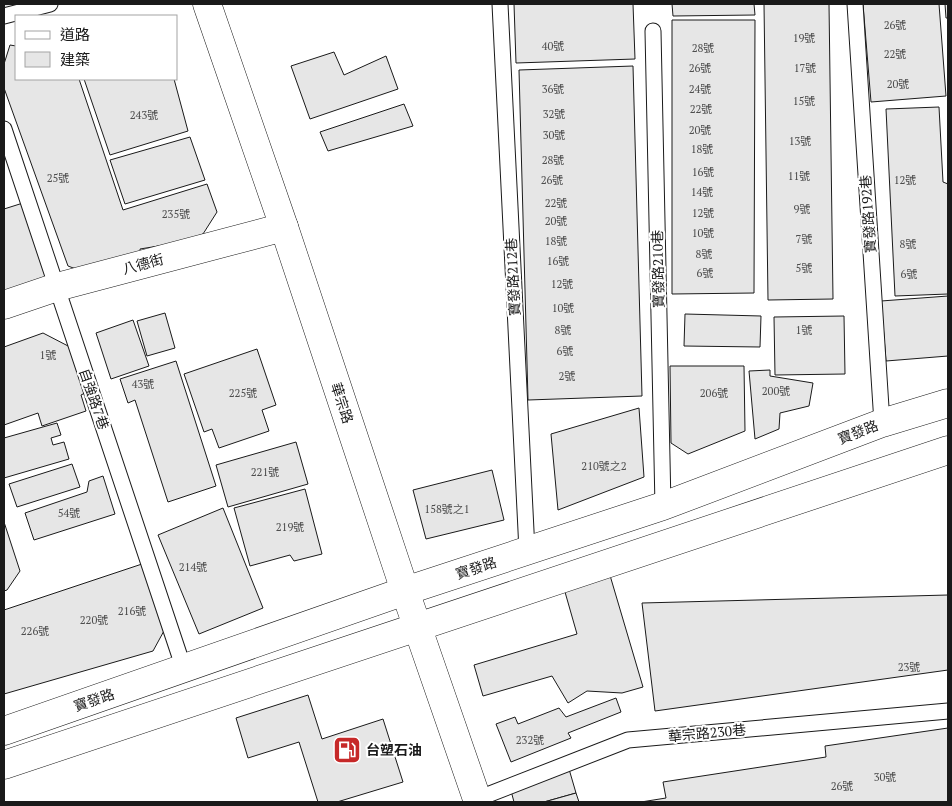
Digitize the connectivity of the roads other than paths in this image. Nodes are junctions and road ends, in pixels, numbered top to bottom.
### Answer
1 (50, 4) edge
2 (207, 4) edge
3 (500, 4) edge
4 (854, 4) edge
5 (4, 16) edge
6 (653, 31) dead end
7 (4, 129) edge
8 (284, 227) junction
9 (56, 287) junction
10 (4, 305) edge
11 (948, 403) edge
12 (882, 423) junction
13 (948, 450) edge
14 (663, 506) junction
15 (527, 551) junction
16 (405, 592) junction
17 (418, 627) junction
18 (184, 669) junction
19 (948, 711) edge
20 (4, 731) edge
21 (4, 765) edge
22 (478, 801) edge

1 - 5 lane
2 - 8 main road, 華宗路
3 - 15 lane, 寶發路212巷
4 - 12 lane, 寶發路192巷
6 - 14 lane, 寶發路210巷
7 - 9 lane, 自強路7巷
8 - 9 main road, 八德街
8 - 16 main road, 華宗路
9 - 10 main road, 八德街
9 - 18 lane, 自強路7巷
11 - 12 main road, 寶發路
12 - 14 main road, 寶發路
13 - 17 main road
14 - 15 main road, 寶發路
15 - 16 main road, 寶發路
16 - 17 main road, 華宗路
16 - 18 main road, 寶發路
17 - 21 main road
17 - 22 main road, 華宗路
18 - 20 main road, 寶發路
19 - 22 lane, 華宗路230巷

